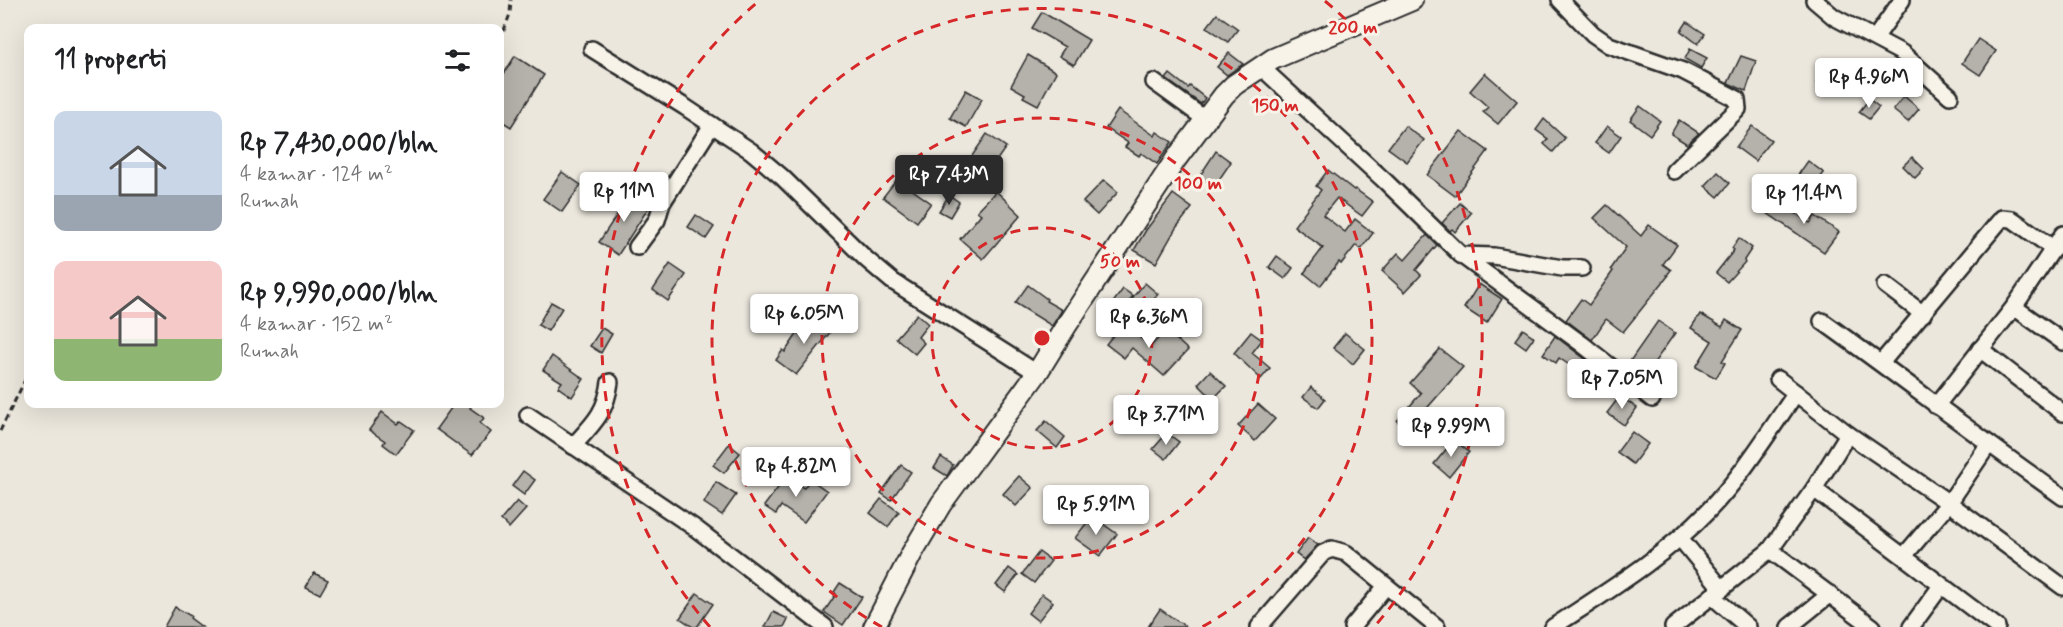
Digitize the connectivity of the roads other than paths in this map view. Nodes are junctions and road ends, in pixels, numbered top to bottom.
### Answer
1 (1412, 0) edge
2 (1560, 0) edge
3 (1814, 0) edge
4 (1902, 0) edge
5 (1875, 38) junction
6 (592, 49) dead end
7 (1260, 66) junction
8 (1154, 82) dead end
9 (1950, 96) dead end
10 (1205, 119) junction
11 (712, 125) junction
12 (1674, 171) dead end
13 (2063, 234) edge
14 (637, 248) dead end
15 (2053, 248) junction
16 (1461, 255) junction
17 (1582, 268) dead end
18 (1885, 285) dead end
19 (2014, 307) junction
20 (1923, 314) junction
21 (1822, 321) dead end
22 (2063, 342) edge
23 (1980, 349) junction
24 (1881, 363) junction
25 (1037, 373) junction
26 (1778, 379) dead end
27 (610, 382) dead end
28 (1796, 393) junction
29 (1652, 399) dead end
30 (1936, 406) junction
31 (2063, 413) edge
32 (528, 415) dead end
33 (1848, 434) junction
34 (1988, 445) junction
35 (573, 446) junction
36 (1814, 489) junction
37 (2060, 489) edge
38 (1949, 503) junction
39 (1680, 538) junction
40 (1770, 550) junction
41 (1904, 556) junction
42 (1386, 586) junction
43 (1941, 586) junction
44 (2063, 587) edge
45 (1717, 592) junction
46 (1830, 594) junction
47 (1994, 626) edge
48 (825, 627) edge
49 (874, 627) edge
50 (1259, 627) edge
51 (1352, 627) edge
52 (1437, 627) edge
53 (1553, 627) edge
54 (1673, 627) edge
55 (1748, 627) edge
56 (1789, 627) edge
57 (1873, 627) edge
58 (1911, 627) edge

1 - 7 street
2 - 12 street
3 - 5 street
4 - 5 street
5 - 9 street
6 - 11 street
7 - 10 street
7 - 16 street
8 - 10 street
10 - 25 street
11 - 14 street
11 - 25 street
13 - 15 street
15 - 19 street
15 - 20 street
16 - 17 street
16 - 29 street
18 - 20 street
19 - 22 street
19 - 23 street
20 - 24 street
21 - 24 street
23 - 30 street
23 - 31 street
24 - 30 street
25 - 49 street
26 - 28 street
27 - 35 street
28 - 33 street
28 - 39 street
30 - 34 street
32 - 35 street
33 - 36 street
33 - 38 street
34 - 37 street
34 - 38 street
35 - 48 street
36 - 40 street
36 - 41 street
38 - 41 street
38 - 44 street
39 - 45 street
39 - 53 street
40 - 45 street
40 - 46 street
41 - 43 street
42 - 50 street
42 - 51 street
42 - 52 street
43 - 47 street
43 - 58 street
45 - 54 street
45 - 55 street
46 - 56 street
46 - 57 street

